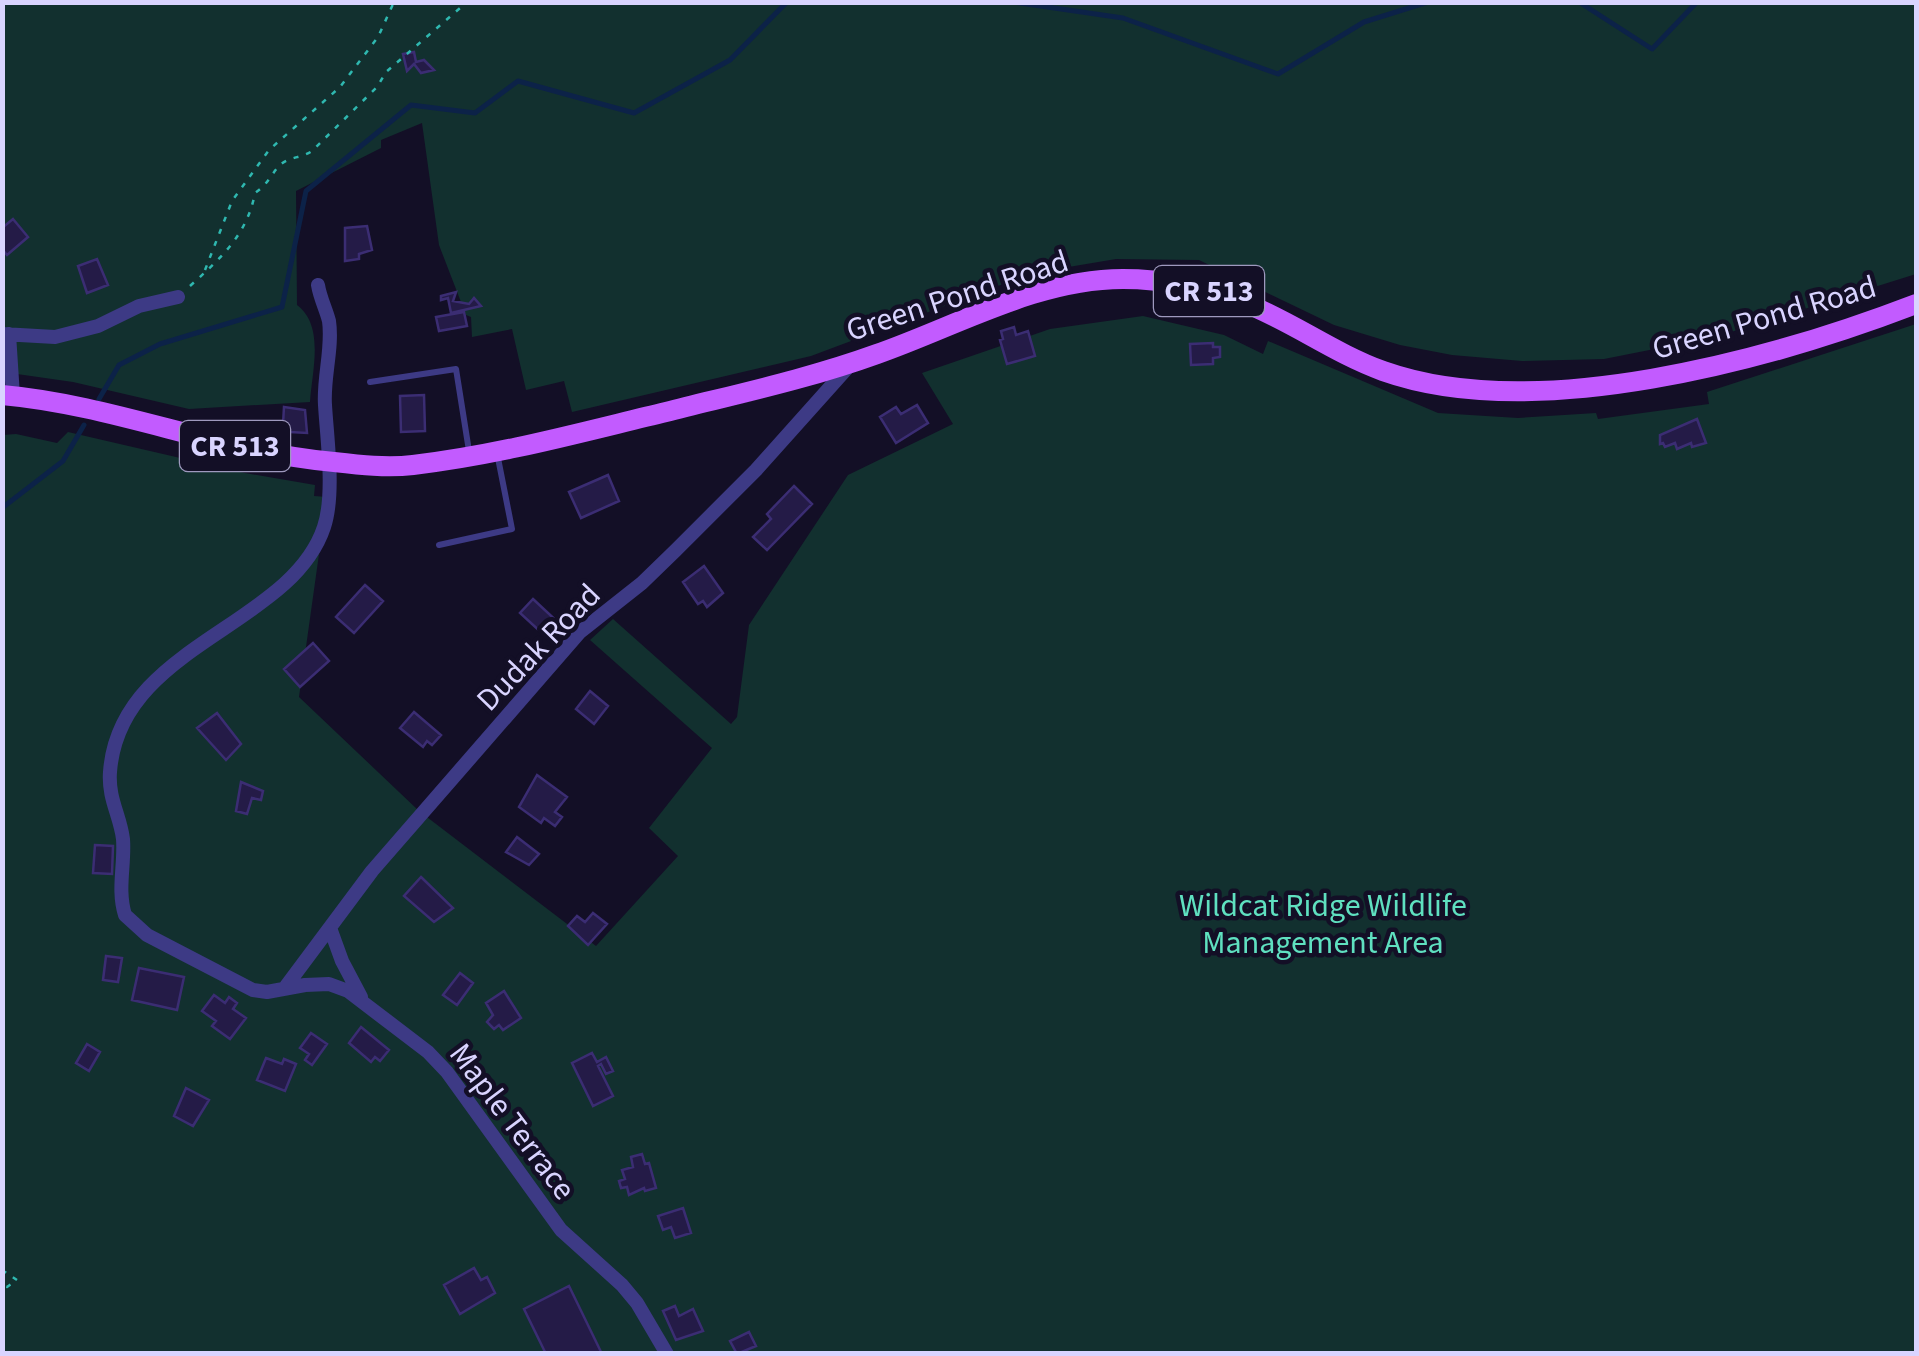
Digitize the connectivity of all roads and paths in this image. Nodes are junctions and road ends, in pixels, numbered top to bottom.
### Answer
1 (394, 2) edge
2 (467, 2) edge
3 (203, 274) junction
4 (318, 285) dead end
5 (178, 297) joint
6 (1916, 304) edge
7 (6, 334) edge
8 (852, 362) junction
9 (370, 382) dead end
10 (8, 395) edge
11 (496, 452) junction
12 (470, 457) junction
13 (329, 462) junction
14 (439, 546) dead end
15 (330, 928) junction
16 (284, 989) junction
17 (361, 998) junction
18 (2, 1270) edge
19 (2, 1286) edge
20 (667, 1354) edge

1 - 3 path
2 - 3 path
3 - 5 path
4 - 13 street, Maple Terrace
5 - 7 street
6 - 8 main road, Green Pond Road / CR 513
7 - 10 street
8 - 11 main road, Green Pond Road / CR 513
8 - 15 street, Dudak Road
9 - 12 lane
10 - 13 main road, Green Pond Road / CR 513
11 - 12 main road, Green Pond Road / CR 513
11 - 14 lane
12 - 13 main road, Green Pond Road / CR 513
13 - 16 street, Maple Terrace
15 - 16 street, Dudak Road
15 - 17 street
16 - 17 street, Maple Terrace
17 - 20 street, Maple Terrace
18 - 19 path

